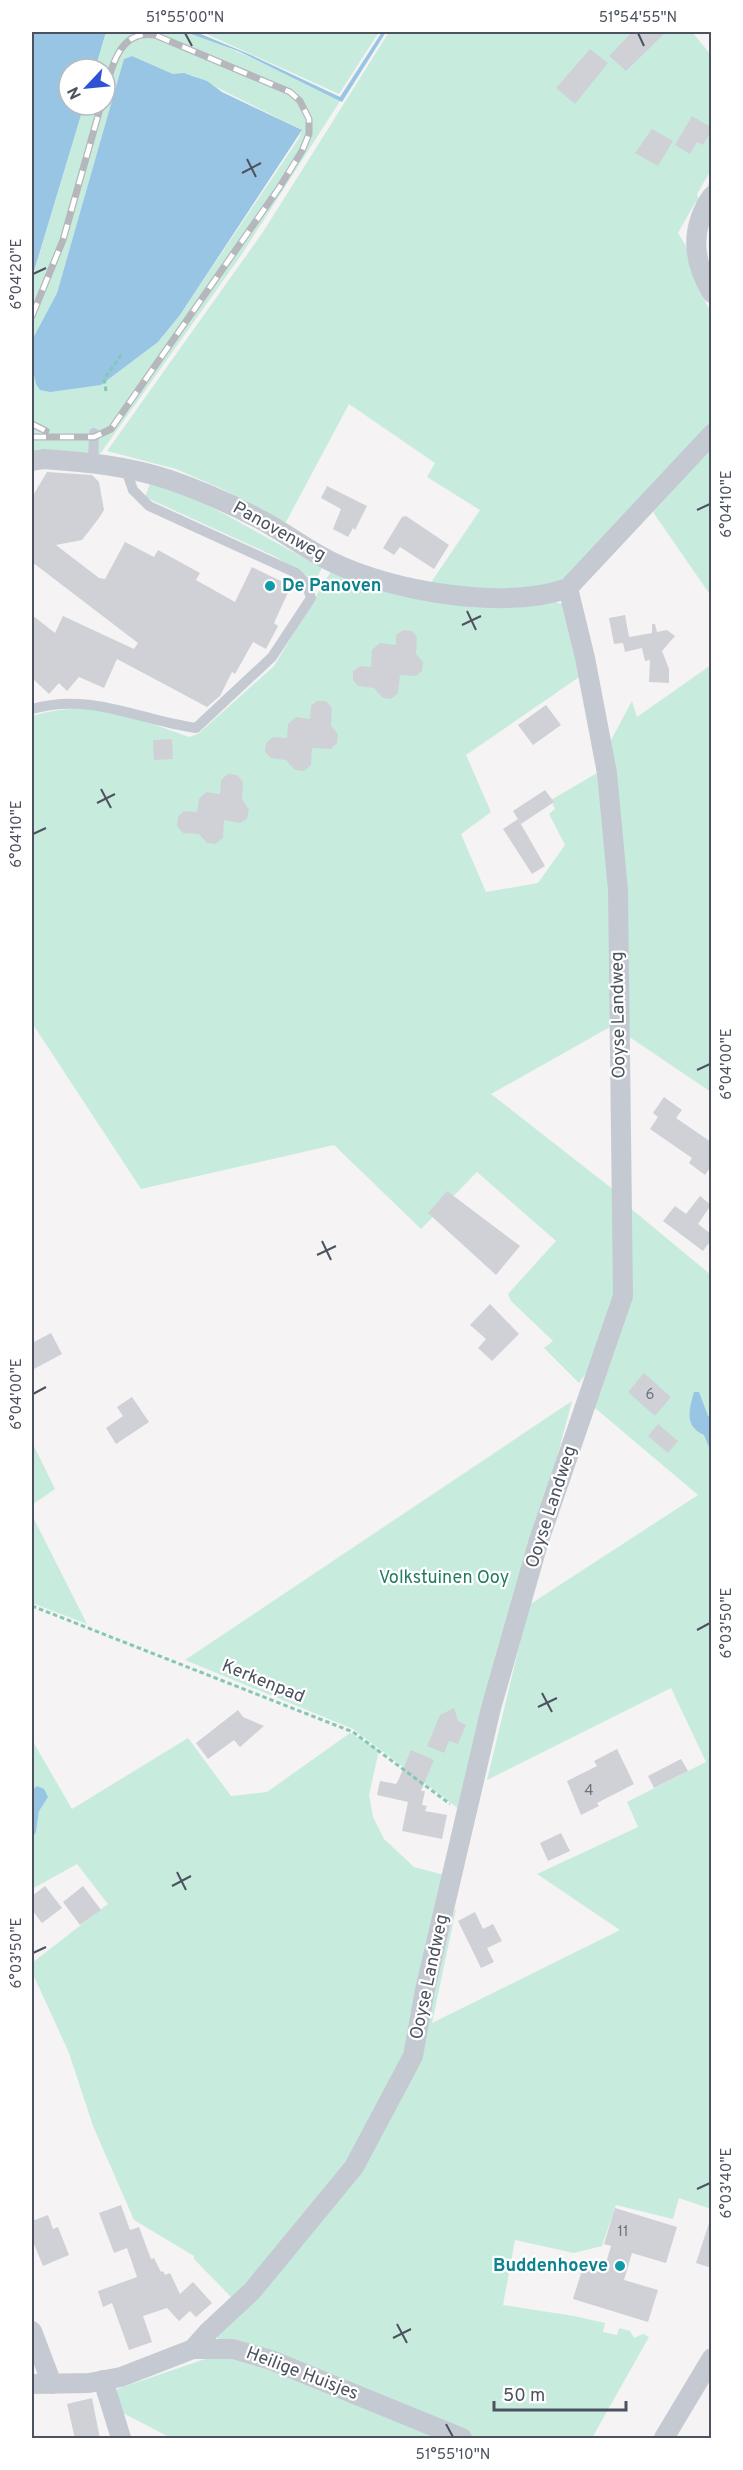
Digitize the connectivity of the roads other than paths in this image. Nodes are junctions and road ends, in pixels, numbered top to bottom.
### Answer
1 (711, 196) edge
2 (711, 293) edge
3 (94, 434) dead end
4 (711, 434) edge
5 (32, 461) edge
6 (93, 462) junction
7 (125, 466) junction
8 (568, 588) junction
9 (32, 709) edge
10 (32, 2331) edge
11 (193, 2349) junction
12 (711, 2358) edge
13 (103, 2380) junction
14 (32, 2384) edge
15 (52, 2384) junction
16 (121, 2439) edge
17 (462, 2439) edge
18 (664, 2439) edge

1 - 2 street
3 - 6 lane
4 - 8 street
5 - 6 street, Panovenweg
6 - 7 street, Panovenweg
7 - 8 street, Panovenweg
7 - 9 lane
8 - 11 street, Ooyse Landweg
10 - 15 street
11 - 13 street, Heilige Huisjes
11 - 17 street, Heilige Huisjes
12 - 18 street
13 - 15 street, Heilige Huisjes
13 - 16 street
14 - 15 street, Heilige Huisjes

